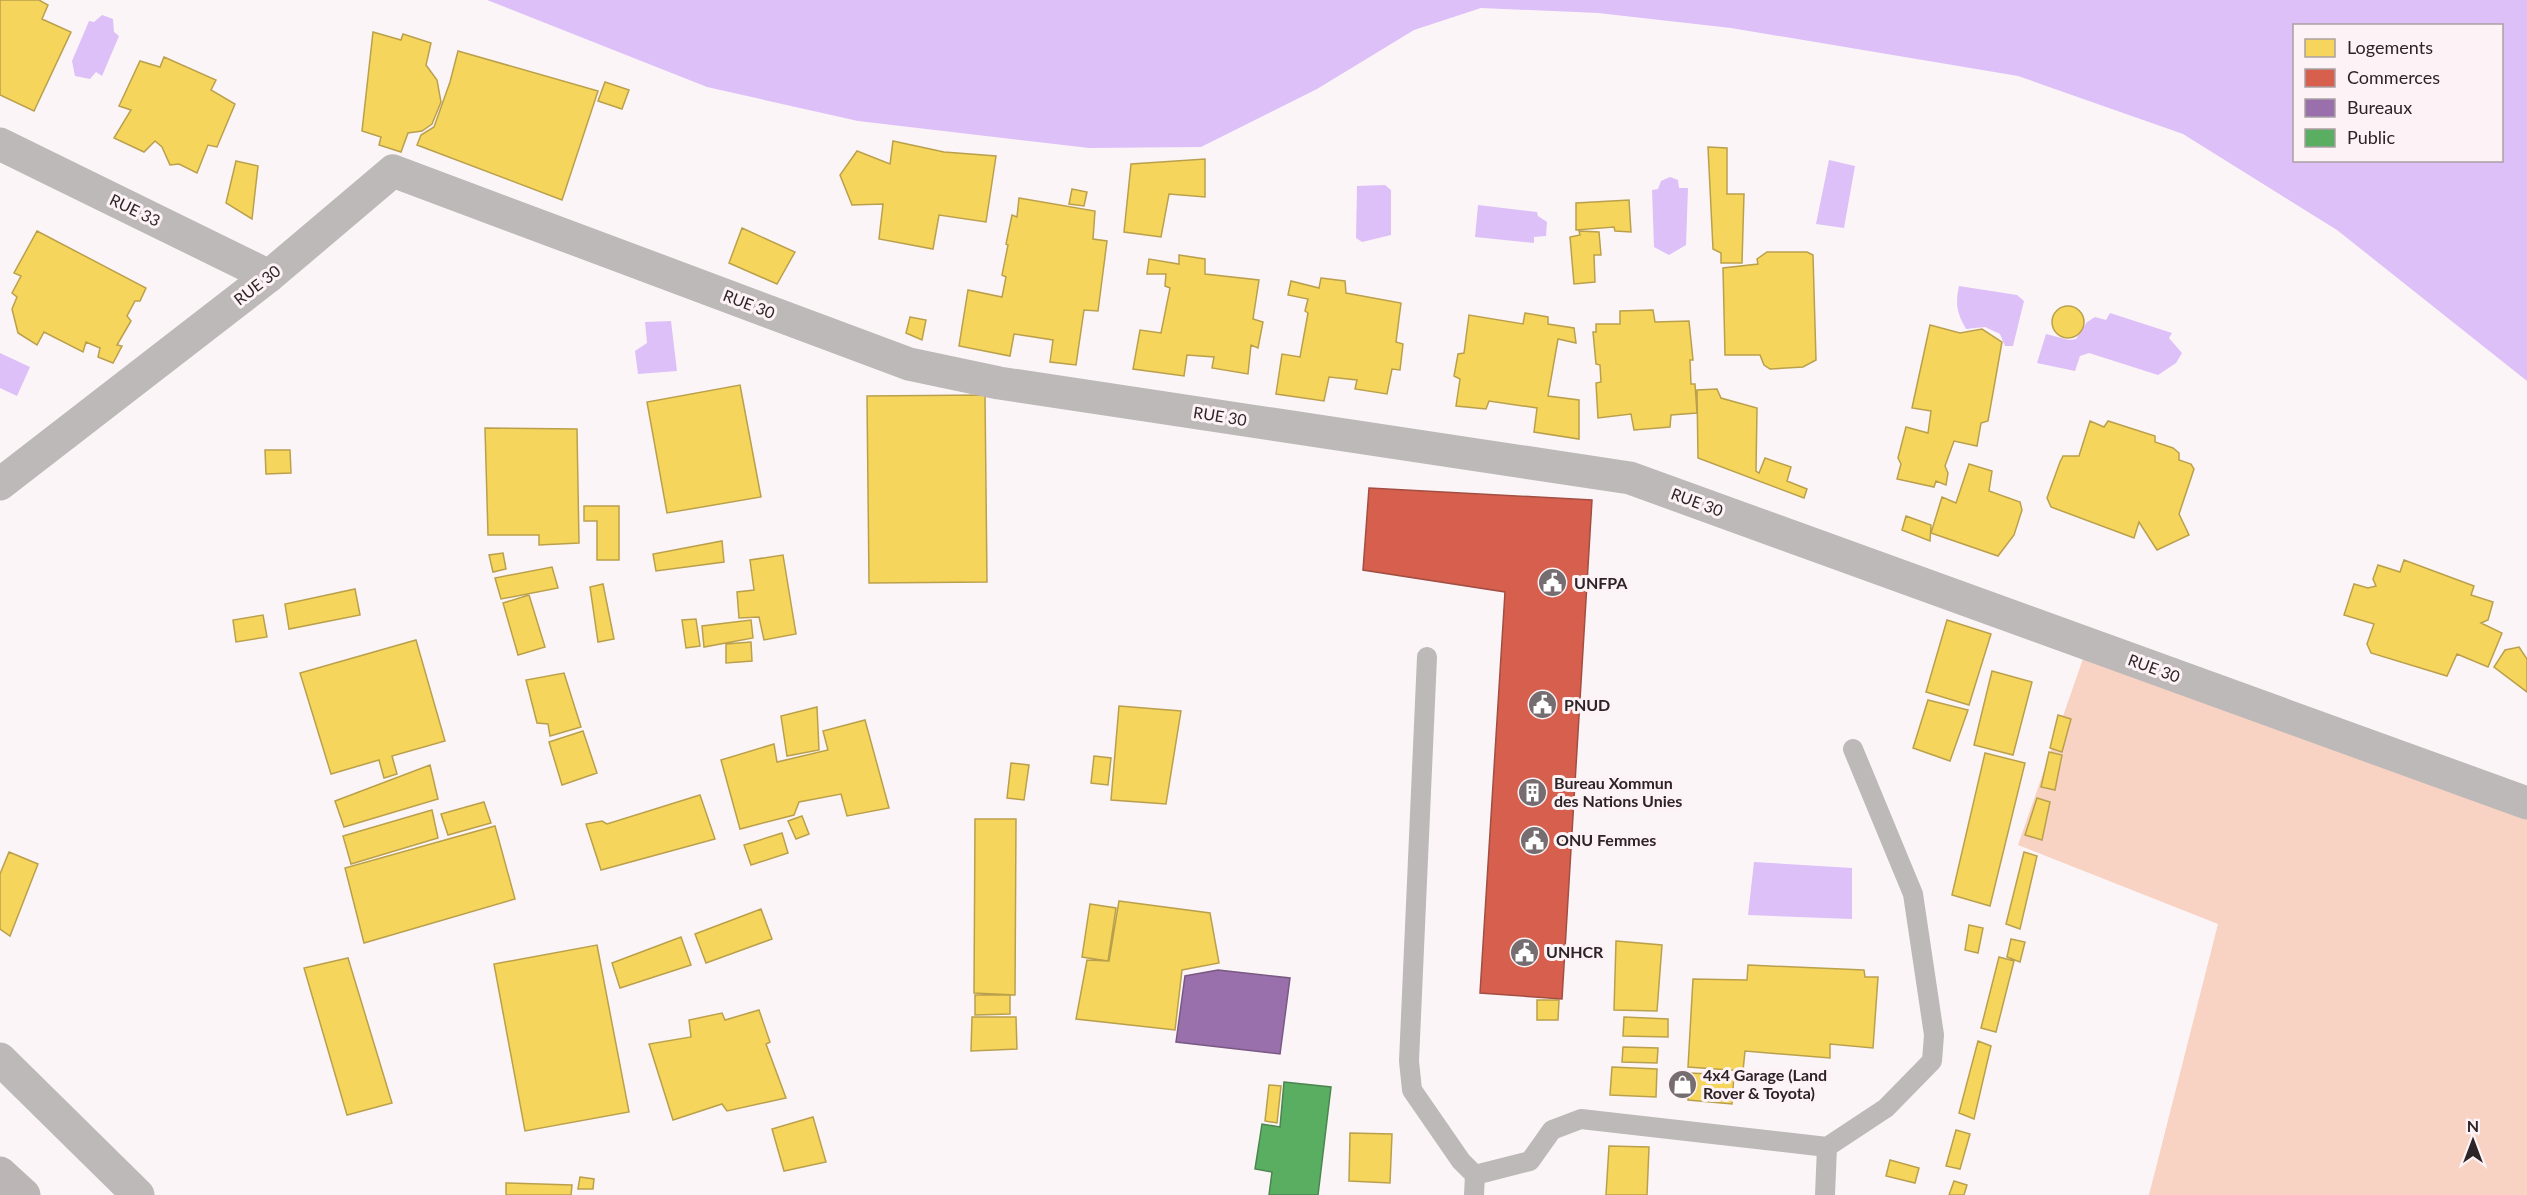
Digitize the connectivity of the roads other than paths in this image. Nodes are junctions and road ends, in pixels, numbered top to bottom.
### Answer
1 (0, 144) edge
2 (269, 276) junction
3 (0, 484) edge
4 (1427, 657) dead end
5 (1853, 749) dead end
6 (2527, 803) edge
7 (0, 1059) edge
8 (1827, 1147) junction
9 (0, 1173) edge
10 (1475, 1175) junction
11 (24, 1195) edge
12 (138, 1195) edge
13 (1474, 1195) edge
14 (1826, 1195) edge

1 - 2 street, RUE 33
2 - 3 street, RUE 30
2 - 6 street, RUE 30
4 - 10 lane
5 - 8 lane
7 - 12 street
8 - 10 lane
8 - 14 lane
9 - 11 highway
10 - 13 lane

